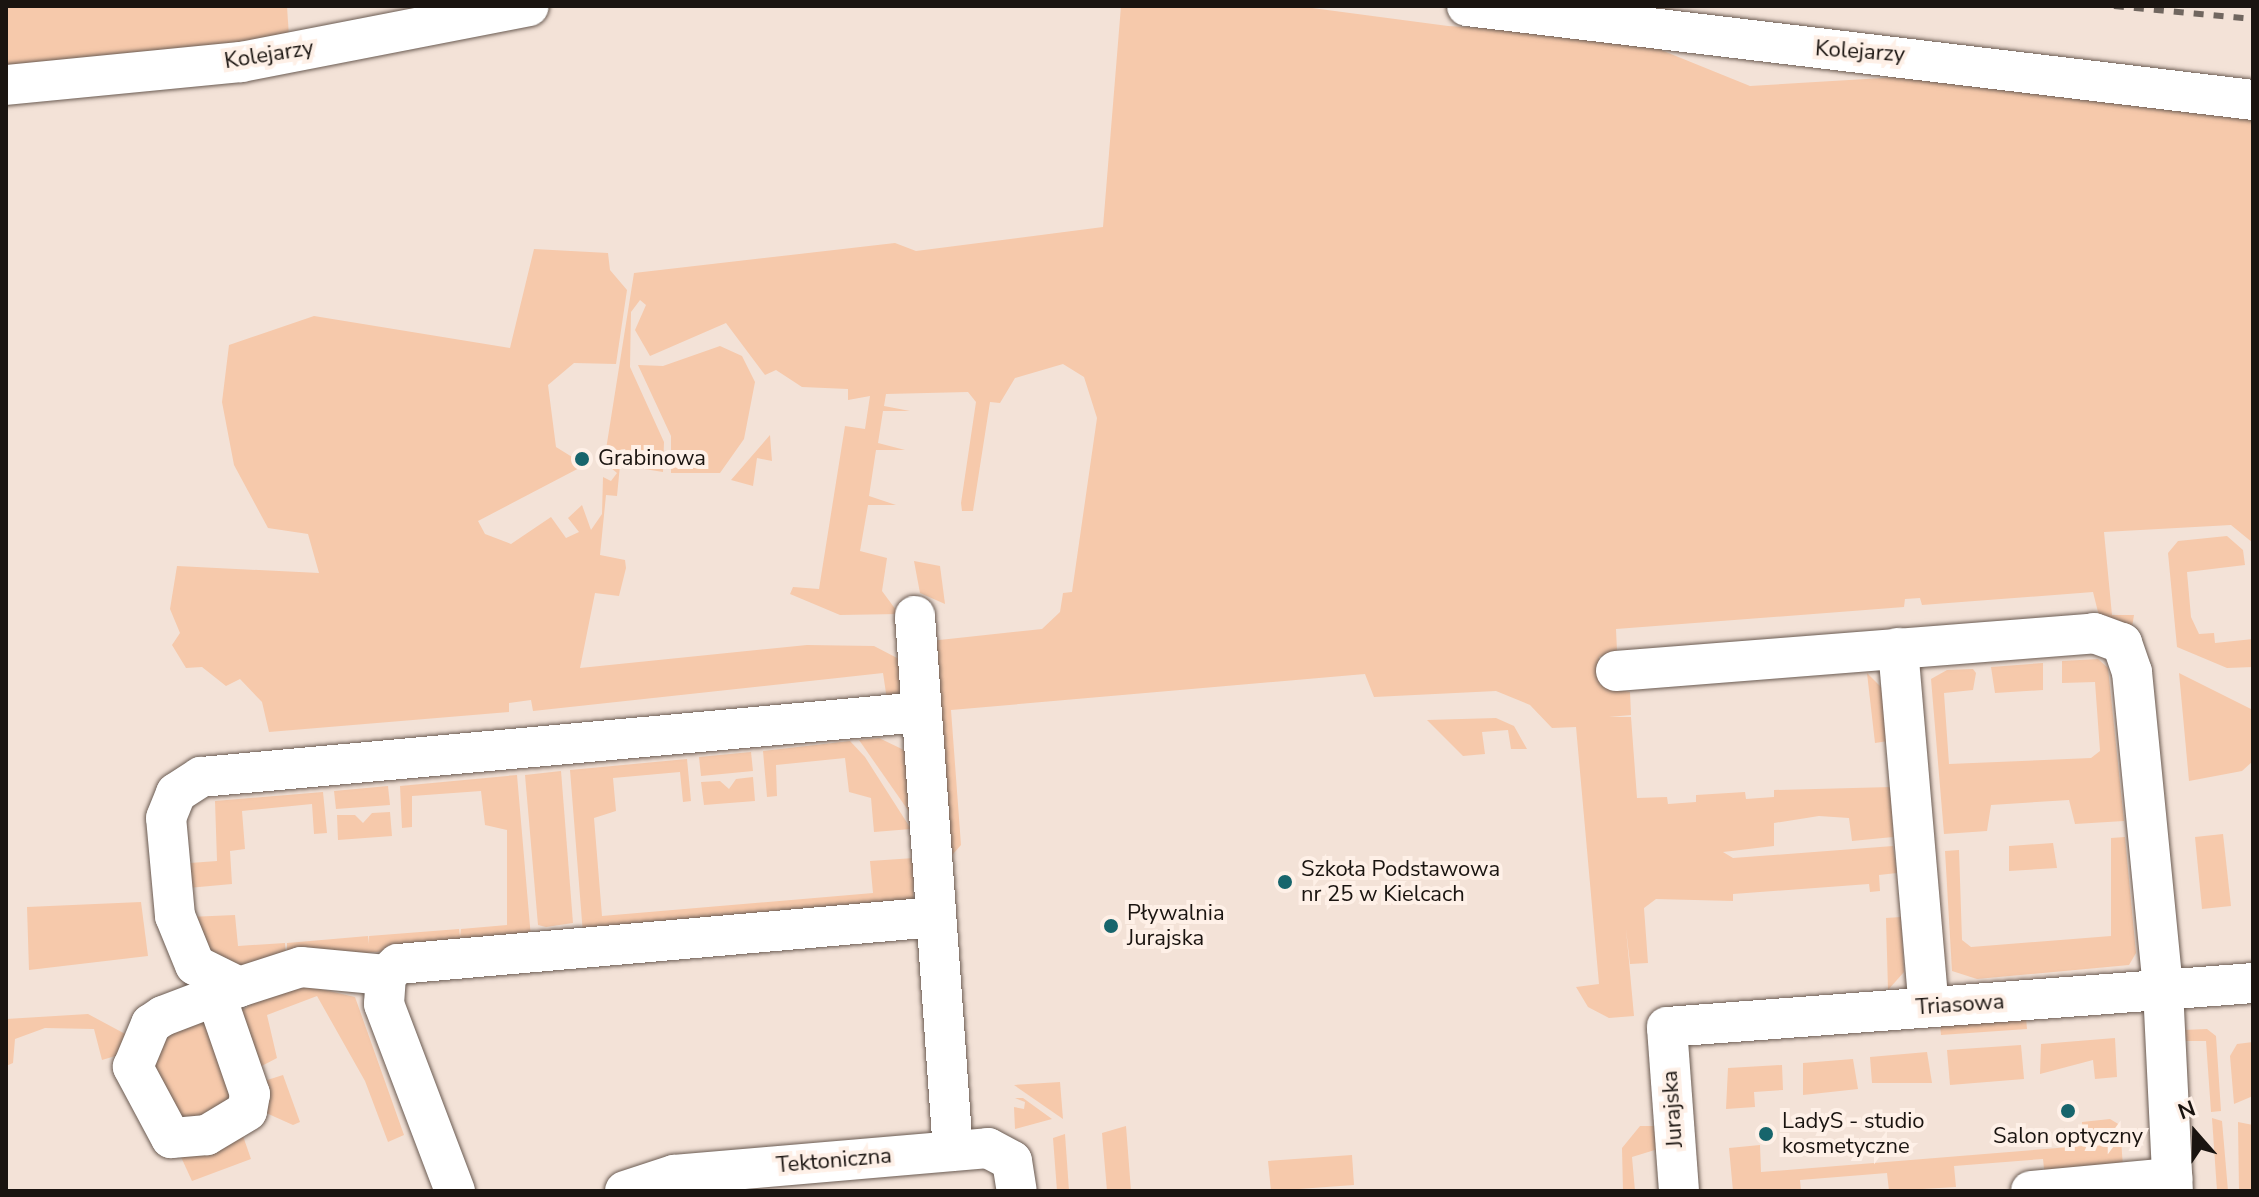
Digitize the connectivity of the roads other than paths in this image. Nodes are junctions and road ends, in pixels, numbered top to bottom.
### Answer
1 (529, 6) edge
2 (1467, 6) edge
3 (6, 85) edge
4 (2253, 100) edge
5 (915, 616) dead end
6 (1898, 648) junction
7 (1616, 671) dead end
8 (921, 712) junction
9 (935, 917) junction
10 (386, 975) junction
11 (2253, 983) edge
12 (2163, 989) junction
13 (1929, 1007) junction
14 (1667, 1027) joint
15 (953, 1151) junction
16 (2173, 1184) edge
17 (455, 1191) edge
18 (625, 1191) edge
19 (1017, 1191) edge
20 (1679, 1191) edge
21 (2031, 1191) edge

1 - 3 street, Kolejarzy
2 - 4 street, Kolejarzy
5 - 8 street
6 - 7 street
6 - 12 street
6 - 13 street
8 - 9 street
8 - 10 street
9 - 10 street
9 - 15 street
10 - 17 street
11 - 12 street, Triasowa
12 - 13 street, Triasowa
12 - 16 street
13 - 14 street, Triasowa
14 - 20 street, Jurajska
15 - 18 street, Tektoniczna
15 - 19 street, Tektoniczna
16 - 21 street

